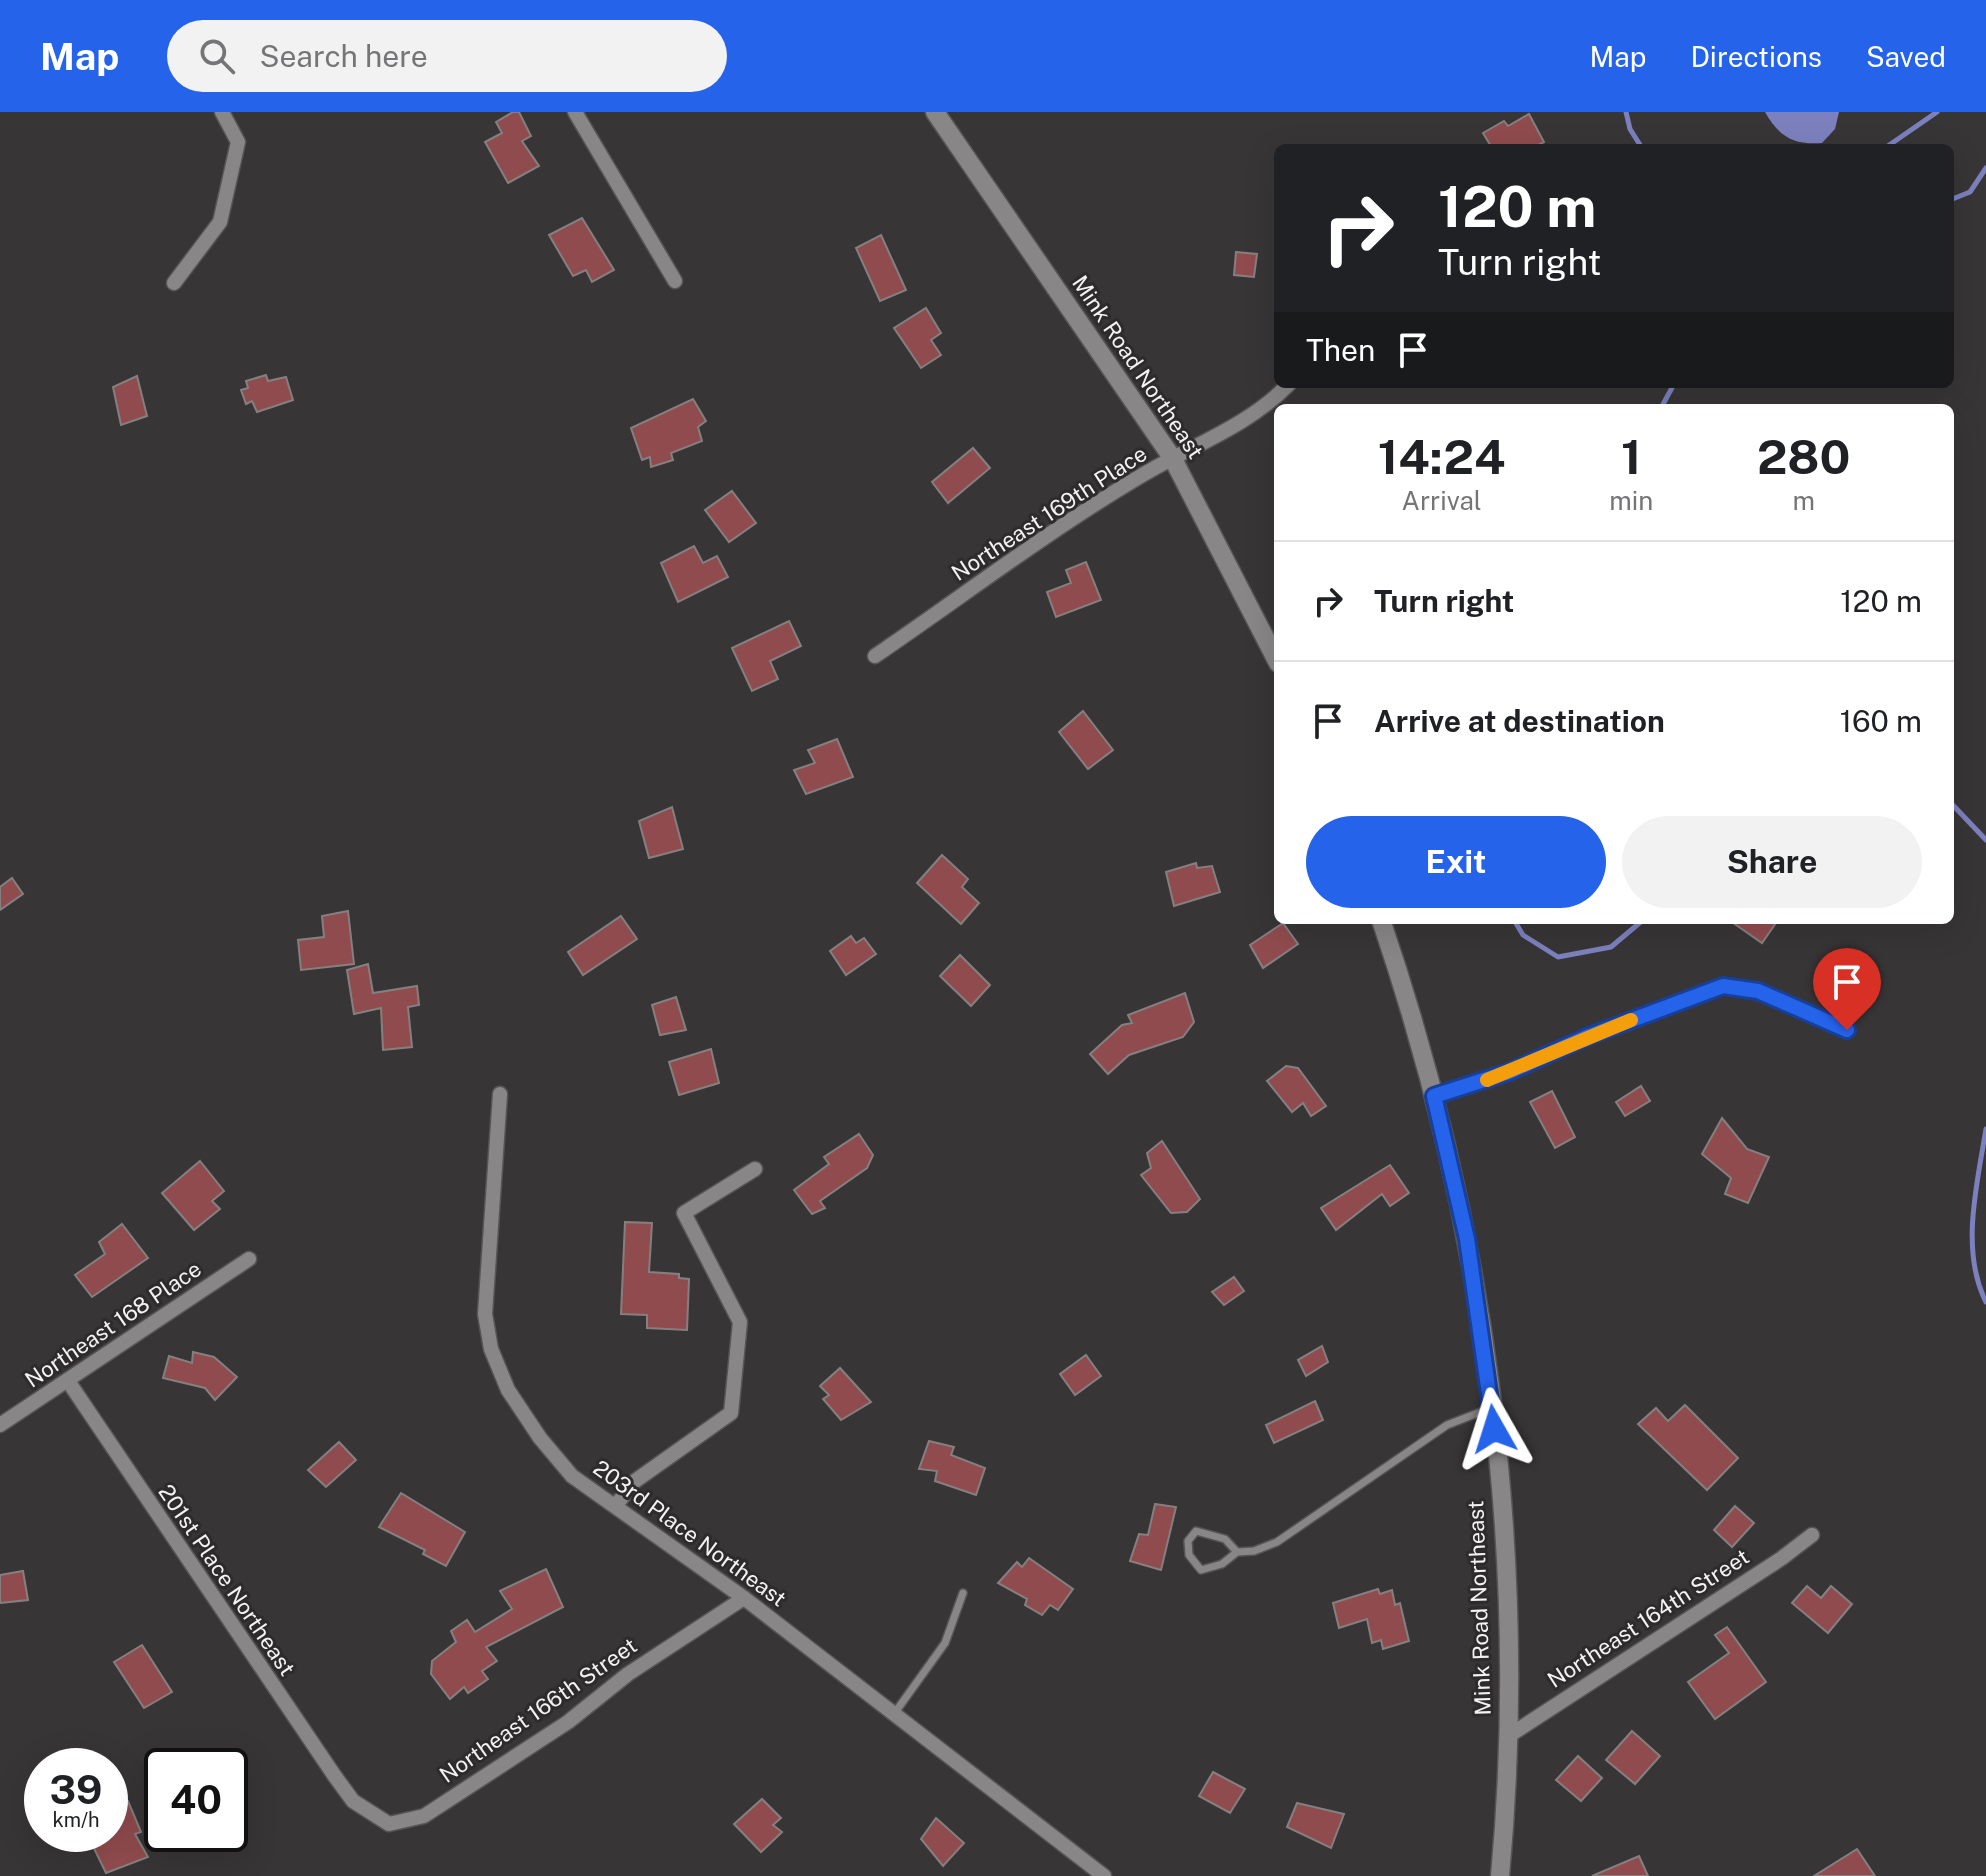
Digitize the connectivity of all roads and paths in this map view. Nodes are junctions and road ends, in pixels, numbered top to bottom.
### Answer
1 (222, 112) edge
2 (575, 112) edge
3 (935, 112) edge
4 (675, 281) dead end
5 (174, 283) dead end
6 (1285, 388) edge
7 (1173, 459) junction
8 (1274, 652) edge
9 (875, 656) dead end
10 (1382, 924) edge
11 (1847, 1030) dead end
12 (500, 1094) dead end
13 (1434, 1096) junction
14 (755, 1169) dead end
15 (249, 1259) dead end
16 (68, 1381) junction
17 (1492, 1408) junction
18 (0, 1425) edge
19 (616, 1505) junction
20 (1812, 1535) dead end
21 (1237, 1552) junction
22 (963, 1593) dead end
23 (744, 1598) junction
24 (894, 1714) junction
25 (1507, 1737) junction
26 (353, 1801) joint
27 (1095, 1874) edge
28 (1500, 1876) edge

1 - 5 street
2 - 4 street
3 - 7 street, Mink Road Northeast
6 - 7 street, Northeast 169th Place
7 - 8 street, Mink Road Northeast
7 - 9 street, Northeast 169th Place
10 - 13 street, Mink Road Northeast
11 - 13 lane
12 - 19 street, 203rd Place Northeast
13 - 17 street, Mink Road Northeast
14 - 19 street
15 - 16 street, Northeast 168 Place
16 - 18 street, Northeast 168 Place
16 - 26 street, 201st Place Northeast
17 - 21 lane
17 - 25 street, Mink Road Northeast
19 - 23 street, 203rd Place Northeast
20 - 25 street, Northeast 164th Street
21 - 21 lane
22 - 24 lane
23 - 24 street, 203rd Place Northeast
23 - 26 street, Northeast 166th Street
24 - 27 street, 203rd Place Northeast
25 - 28 street, Mink Road Northeast

